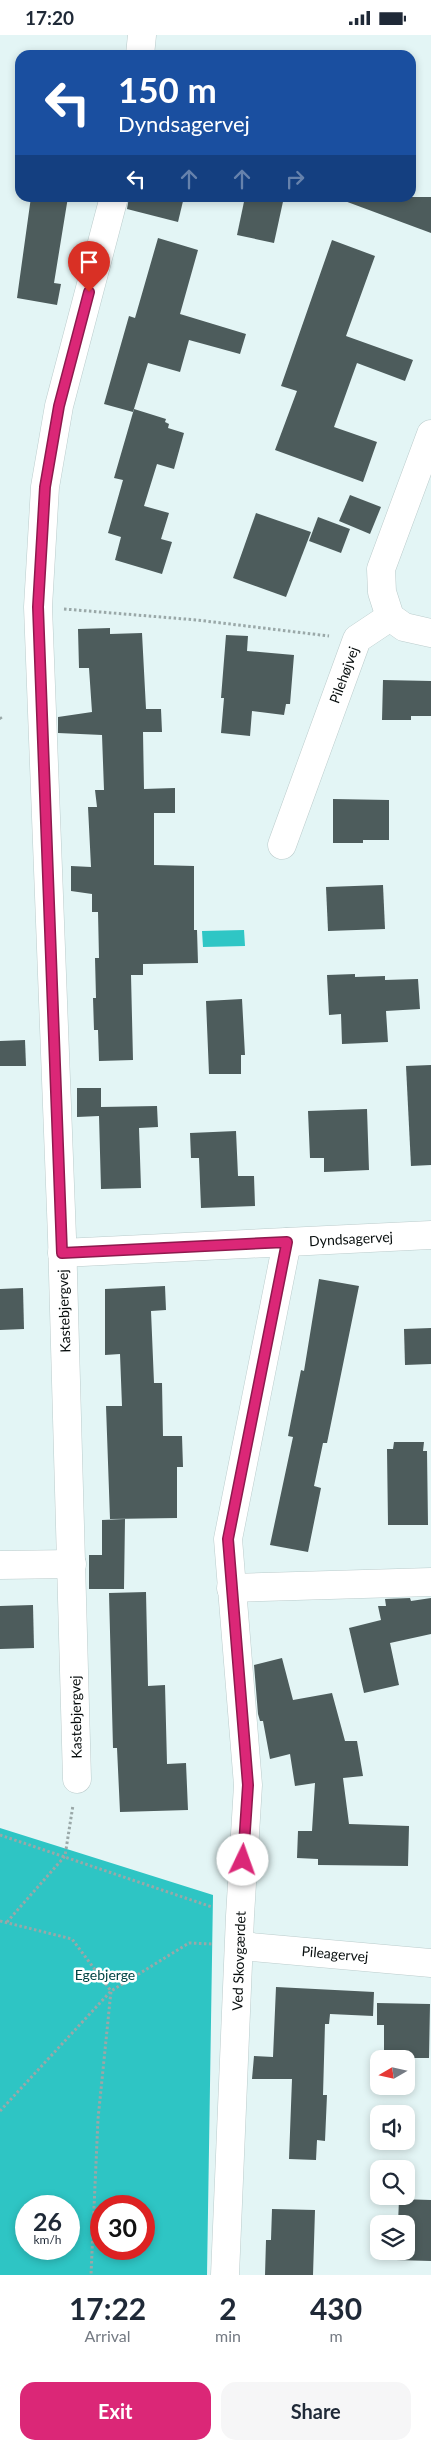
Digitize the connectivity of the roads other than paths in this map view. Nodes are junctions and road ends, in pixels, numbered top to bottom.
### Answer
1 (142, 35) edge
2 (140, 50) edge
3 (113, 202) edge
4 (431, 434) edge
5 (390, 617) junction
6 (431, 633) edge
7 (282, 845) dead end
8 (431, 1235) edge
9 (287, 1242) junction
10 (62, 1253) junction
11 (72, 1564) junction
12 (0, 1565) edge
13 (431, 1582) edge
14 (231, 1589) junction
15 (77, 1779) road end
16 (240, 1945) junction
17 (431, 1963) edge
18 (225, 2275) edge

1 - 2 street
3 - 10 street, Kastebjergvej
4 - 5 street
5 - 6 street
5 - 7 street, Pilehøjvej
8 - 9 street, Dyndsagervej
9 - 10 street, Dyndsagervej
9 - 14 street, Ved Skovgærdet
10 - 11 street, Kastebjergvej
11 - 12 street
11 - 15 street, Kastebjergvej
13 - 14 street
14 - 16 street, Ved Skovgærdet
16 - 17 street, Pileagervej
16 - 18 street, Ved Skovgærdet

